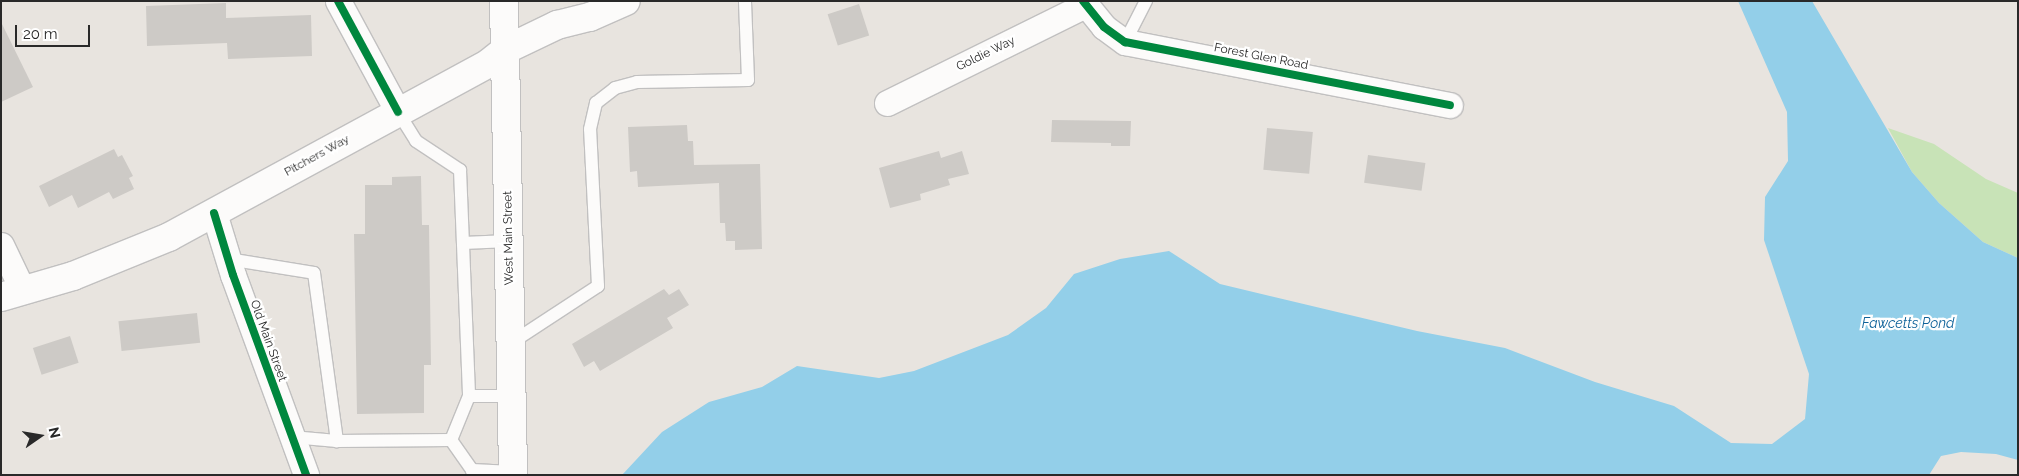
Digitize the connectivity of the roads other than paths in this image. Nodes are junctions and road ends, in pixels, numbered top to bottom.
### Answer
1 (338, 1) edge
2 (504, 1) edge
3 (626, 1) edge
4 (745, 1) edge
5 (1146, 1) edge
6 (1084, 3) edge
7 (1125, 42) junction
8 (505, 50) junction
9 (888, 103) dead end
10 (1450, 105) dead end
11 (398, 112) junction
12 (214, 213) junction
13 (509, 241) junction
14 (463, 243) junction
15 (1, 245) edge
16 (228, 259) junction
17 (12, 294) edge
18 (511, 342) junction
19 (469, 396) junction
20 (512, 396) junction
21 (292, 437) junction
22 (451, 440) junction
23 (337, 441) junction
24 (472, 472) edge
25 (513, 474) edge
26 (306, 475) edge

1 - 11 street
2 - 8 main road, West Main Street
3 - 8 main road, Pitchers Way
4 - 18 lane
5 - 7 lane
6 - 7 street, Forest Glen Road
6 - 9 street, Goldie Way
7 - 10 street, Forest Glen Road
8 - 11 main road, Pitchers Way
8 - 13 main road, West Main Street
11 - 12 main road, Pitchers Way
11 - 14 lane
12 - 16 street, Old Main Street
12 - 17 main road, Pitchers Way
13 - 14 lane
13 - 18 main road, West Main Street
14 - 19 lane
15 - 17 street
16 - 21 street, Old Main Street
16 - 23 lane
18 - 20 main road, West Main Street
19 - 20 lane
19 - 22 lane
20 - 25 main road, West Main Street
21 - 23 lane
21 - 26 street, Old Main Street
22 - 23 lane
22 - 24 lane
24 - 25 lane

